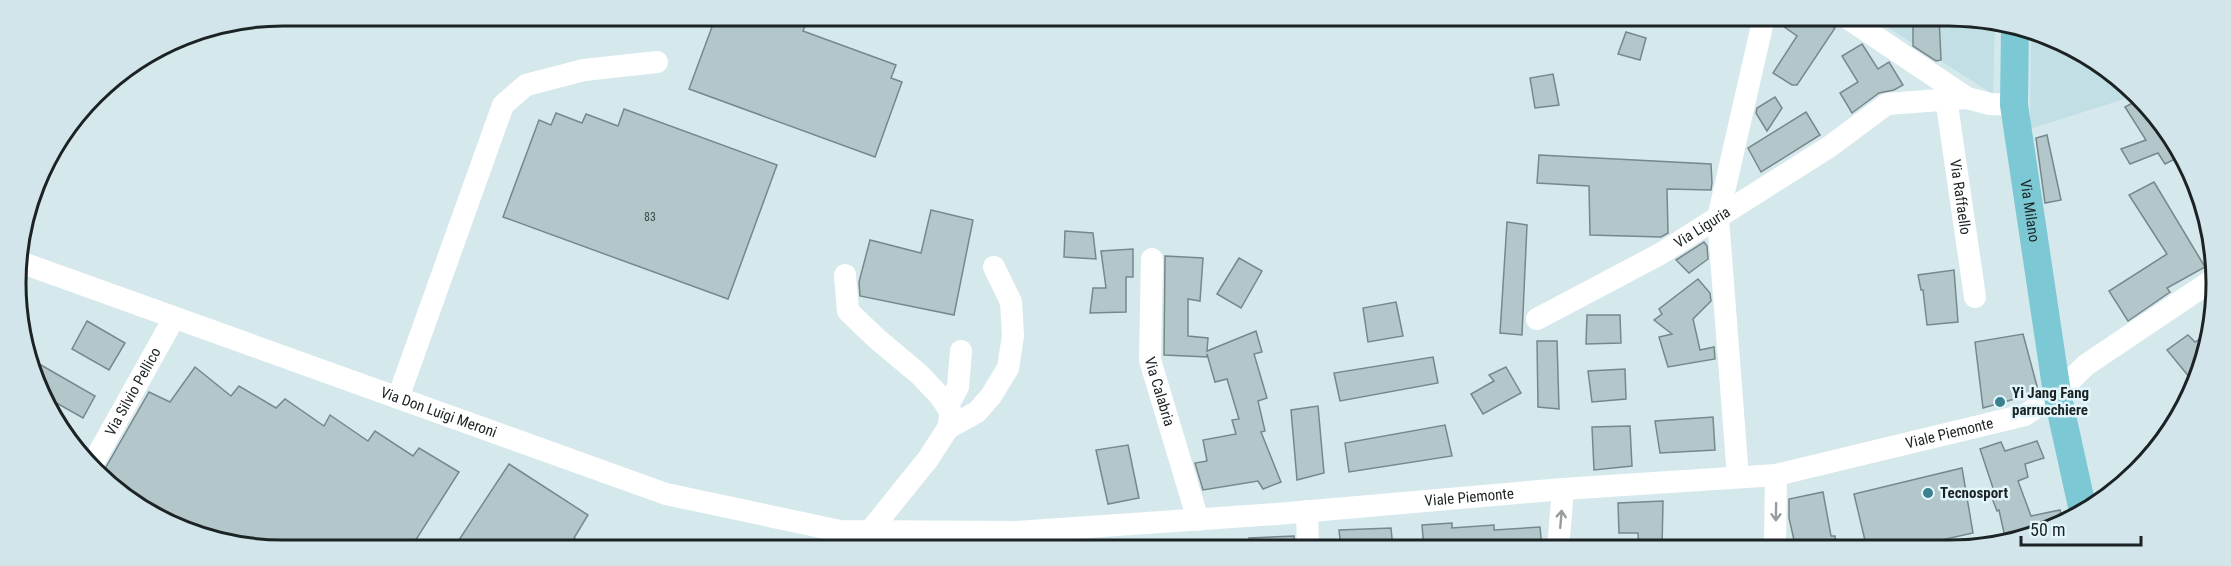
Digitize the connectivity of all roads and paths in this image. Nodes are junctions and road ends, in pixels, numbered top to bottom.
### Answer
1 (1762, 26) edge
2 (1858, 26) edge
3 (2015, 34) edge
4 (657, 62) dead end
5 (1956, 98) junction
6 (2014, 105) junction
7 (1718, 218) junction
8 (1152, 259) dead end
9 (26, 264) edge
10 (994, 267) dead end
11 (845, 275) dead end
12 (2206, 284) edge
13 (1975, 297) dead end
14 (174, 318) junction
15 (1537, 319) dead end
16 (961, 351) dead end
17 (2058, 393) junction
18 (398, 398) junction
19 (948, 417) junction
20 (95, 459) edge
21 (1776, 476) junction
22 (1738, 477) junction
23 (1563, 489) junction
24 (2081, 503) edge
25 (1307, 511) junction
26 (1198, 520) junction
27 (870, 531) junction
28 (1308, 540) edge
29 (1559, 540) edge
30 (1775, 540) edge

1 - 7 street, Via Liguria
2 - 5 street
3 - 6 main road, Via Milano
4 - 18 street
5 - 6 street
5 - 7 street
5 - 13 street, Via Raffaello
6 - 17 main road, Via Milano
7 - 15 street, Via Liguria
7 - 22 street
8 - 26 street, Via Calabria
9 - 14 street, Via Don Luigi Meroni
10 - 19 street
11 - 19 street
12 - 17 street, Viale Piemonte
14 - 18 street, Via Don Luigi Meroni
14 - 20 street, Via Silvio Pellico
16 - 19 street
17 - 21 street, Viale Piemonte
17 - 24 main road, Via Milano
18 - 27 street, Via Don Luigi Meroni
19 - 27 street
21 - 22 street, Viale Piemonte
21 -> 30 street
22 - 23 street, Viale Piemonte
23 - 25 street, Viale Piemonte
29 -> 23 street
25 - 26 street, Viale Piemonte
25 - 28 street
26 - 27 street, Viale Piemonte

